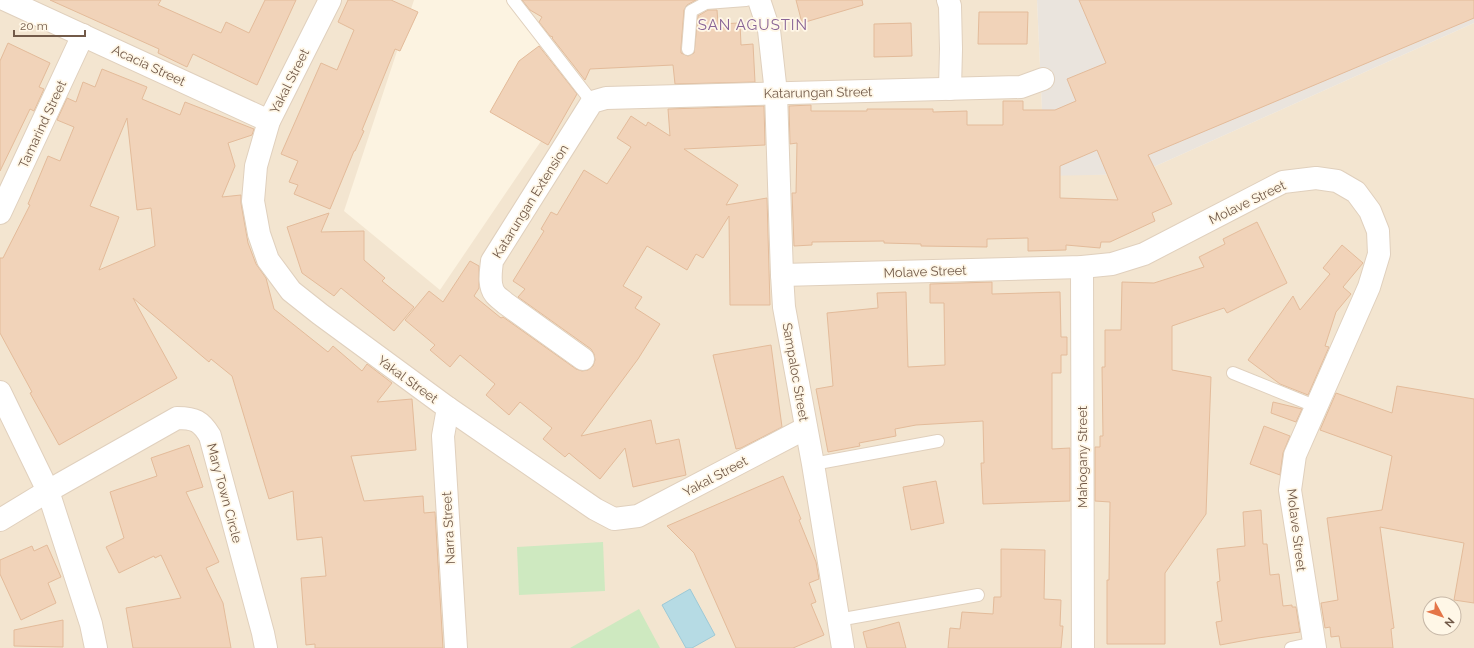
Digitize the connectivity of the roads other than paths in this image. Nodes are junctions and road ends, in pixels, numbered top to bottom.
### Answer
1 (6, 0) edge
2 (330, 0) edge
3 (513, 0) edge
4 (746, 0) edge
5 (759, 0) edge
6 (948, 0) edge
7 (84, 35) junction
8 (688, 49) dead end
9 (1043, 79) dead end
10 (950, 89) junction
11 (776, 93) junction
12 (592, 102) junction
13 (269, 121) junction
14 (0, 213) edge
15 (1082, 266) junction
16 (782, 276) junction
17 (583, 359) dead end
18 (1233, 373) dead end
19 (0, 392) edge
20 (1317, 407) junction
21 (448, 408) junction
22 (806, 428) junction
23 (938, 441) dead end
24 (813, 464) junction
25 (48, 491) junction
26 (0, 520) edge
27 (978, 595) dead end
28 (838, 620) junction
29 (1314, 646) edge
30 (96, 648) edge
31 (266, 648) edge
32 (456, 648) edge
33 (843, 648) edge
34 (1083, 648) edge
35 (1291, 648) edge

1 - 7 street, Acacia Street
2 - 13 street, Yakal Street
3 - 12 lane
4 - 8 lane
5 - 11 street, Sampaloc Street
6 - 10 street
7 - 13 street, Acacia Street
7 - 14 street, Tamarind Street
9 - 10 street, Katarungan Street
10 - 11 street, Katarungan Street
11 - 12 street, Katarungan Street
11 - 16 street, Sampaloc Street
12 - 17 street, Katarungan Extension
13 - 21 street, Yakal Street
15 - 16 street, Molave Street
15 - 20 street, Molave Street
15 - 34 street, Mahogany Street
16 - 22 street, Sampaloc Street
18 - 20 lane
19 - 25 street
20 - 29 street, Molave Street
21 - 22 street, Yakal Street
21 - 32 street, Narra Street
22 - 24 street, Sampaloc Street
23 - 24 lane
24 - 28 street, Sampaloc Street
25 - 26 street, Mary Town Circle
25 - 30 street
25 - 31 street, Mary Town Circle
27 - 28 lane
28 - 33 street, Sampaloc Street
29 - 35 lane

